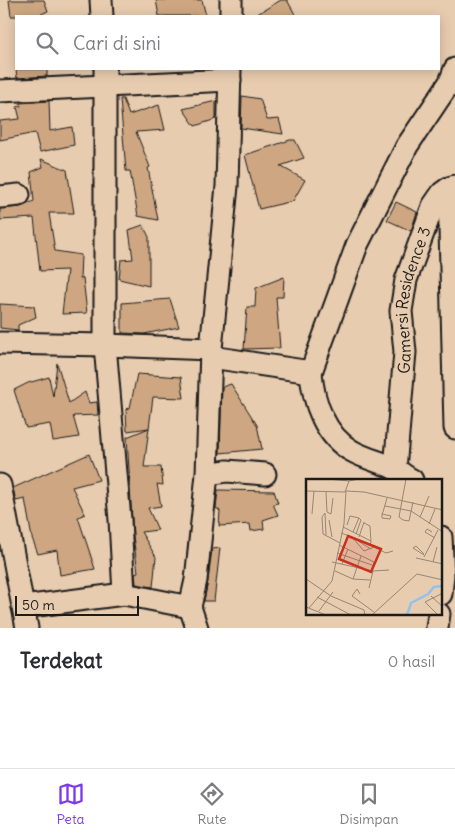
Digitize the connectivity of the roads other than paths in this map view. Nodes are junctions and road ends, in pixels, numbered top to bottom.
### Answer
1 (101, 0) edge
2 (232, 0) edge
3 (102, 15) edge
4 (231, 15) edge
5 (455, 69) edge
6 (230, 74) edge
7 (106, 77) edge
8 (0, 91) edge
9 (452, 187) edge
10 (0, 343) edge
11 (105, 345) junction
12 (211, 353) junction
13 (311, 372) junction
14 (455, 428) edge
15 (207, 474) junction
16 (265, 474) dead end
17 (403, 475) edge
18 (0, 485) edge
19 (442, 556) edge
20 (442, 584) edge
21 (124, 594) junction
22 (23, 607) junction
23 (190, 607) junction
24 (27, 628) edge
25 (197, 628) edge

1 - 3 street
2 - 4 street
5 - 13 street
6 - 7 street
6 - 12 street
7 - 8 street
7 - 11 street
9 - 14 street, Gamersi Residence 3
9 - 17 street, Gamersi Residence 3
10 - 11 street
11 - 12 street
11 - 21 street
12 - 13 street
12 - 15 street
13 - 17 street
15 - 16 street
15 - 23 street
18 - 22 street
19 - 20 street
21 - 22 street
21 - 23 street
22 - 24 street
23 - 25 street

